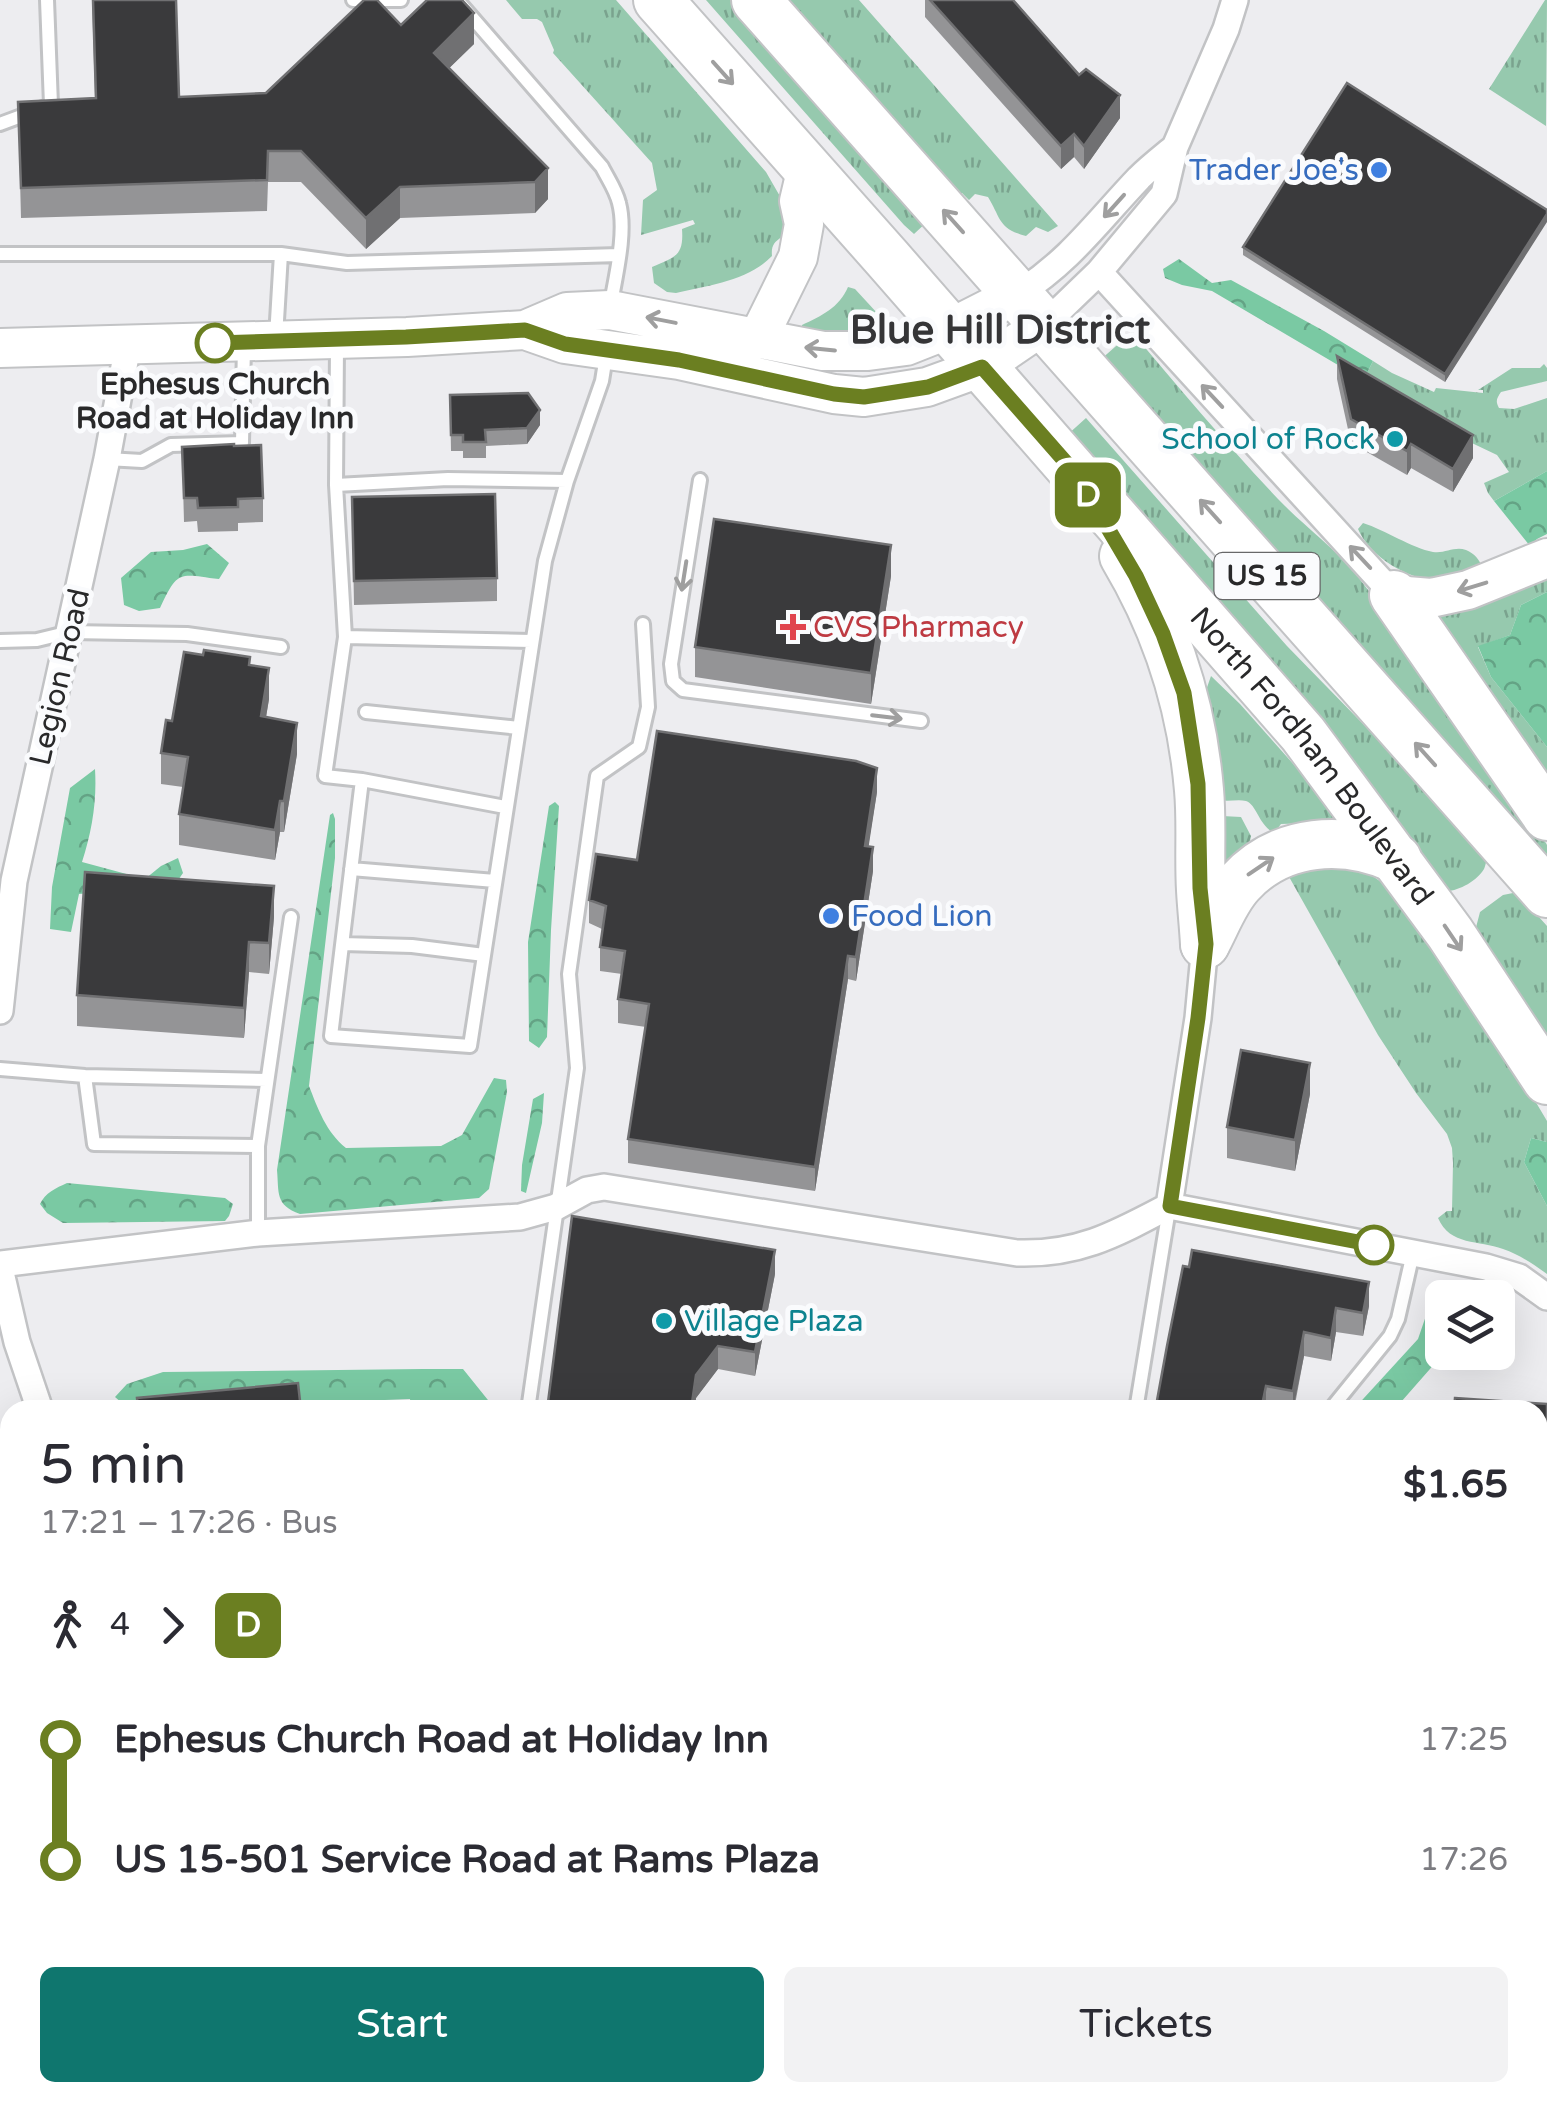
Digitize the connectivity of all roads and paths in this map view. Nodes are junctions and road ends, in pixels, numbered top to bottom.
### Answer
1 (47, 0) edge
2 (353, 0) edge
3 (401, 0) edge
4 (457, 0) edge
5 (658, 0) edge
6 (756, 0) edge
7 (1234, 0) edge
8 (0, 124) edge
9 (1175, 147) junction
10 (807, 167) junction
11 (0, 254) edge
12 (282, 254) junction
13 (619, 255) junction
14 (1098, 272) junction
15 (1031, 309) junction
16 (610, 310) junction
17 (949, 329) junction
18 (525, 330) junction
19 (337, 338) junction
20 (757, 340) junction
21 (260, 342) junction
22 (128, 345) junction
23 (0, 348) edge
24 (608, 349) junction
25 (982, 367) junction
26 (107, 460) junction
27 (1076, 474) junction
28 (700, 480) dead end
29 (568, 481) junction
30 (336, 485) junction
31 (1547, 558) edge
32 (1394, 595) junction
33 (644, 624) dead end
34 (70, 632) junction
35 (345, 637) junction
36 (0, 641) edge
37 (532, 641) junction
38 (281, 647) dead end
39 (366, 712) dead end
40 (921, 722) dead end
41 (519, 728) junction
42 (362, 780) junction
43 (505, 807) junction
44 (1547, 816) edge
45 (1397, 859) junction
46 (351, 870) junction
47 (496, 881) junction
48 (1547, 893) edge
49 (291, 917) dead end
50 (342, 944) junction
51 (1206, 944) junction
52 (484, 955) junction
53 (0, 1011) edge
54 (0, 1068) edge
55 (85, 1076) junction
56 (268, 1080) junction
57 (1547, 1080) edge
58 (258, 1146) junction
59 (1170, 1206) junction
60 (556, 1207) junction
61 (258, 1234) junction
62 (1413, 1252) junction
63 (0, 1266) edge
64 (1547, 1296) edge
65 (37, 1400) edge
66 (529, 1400) edge
67 (1138, 1400) edge
68 (1338, 1400) edge

1 - 8 lane
2 - 3 lane
4 - 13 lane
5 -> 10 highway, North Fordham Boulevard / US 15
15 -> 6 highway, US 15
7 - 9 street
9 - 14 street
9 -> 15 street
10 - 17 highway, North Fordham Boulevard / US 15
10 - 20 street
11 - 12 lane
12 - 13 lane
12 - 21 lane
13 - 16 lane
14 - 15 street
32 -> 14 street
15 - 17 street
15 - 25 street
48 -> 15 highway, US 15
16 - 18 street
20 -> 16 street
17 -> 20 street
17 - 25 highway, North Fordham Boulevard / US 15
18 - 19 street
18 - 24 street
19 - 21 street
19 - 30 lane
21 - 22 street
21 - 26 lane
22 - 23 street
22 - 26 street, Legion Road
24 - 25 street
24 - 29 lane
25 - 27 highway, North Fordham Boulevard / US 15
26 - 34 street, Legion Road
27 - 45 highway, North Fordham Boulevard / US 15
27 - 51 highway
28 -> 40 lane
29 - 30 lane
29 - 37 lane
30 - 35 lane
31 -> 32 street
32 - 44 highway
33 - 60 lane
34 - 36 lane
34 - 38 lane
34 - 53 street, Legion Road
35 - 37 lane
35 - 42 lane
37 - 41 lane
39 - 41 lane
41 - 43 lane
42 - 43 lane
42 - 46 lane
43 - 47 lane
51 -> 45 highway
45 -> 57 highway, North Fordham Boulevard / US 15
46 - 47 lane
46 - 50 lane
47 - 52 lane
49 - 56 lane
50 - 52 lane
50 - 52 lane
51 - 59 street
54 - 55 lane
55 - 56 lane
55 - 58 lane
56 - 58 lane
58 - 61 lane
59 - 60 street
59 - 62 street
59 - 67 lane
60 - 61 street
60 - 66 lane
61 - 63 street
62 - 64 street
62 - 68 lane
63 - 65 street

